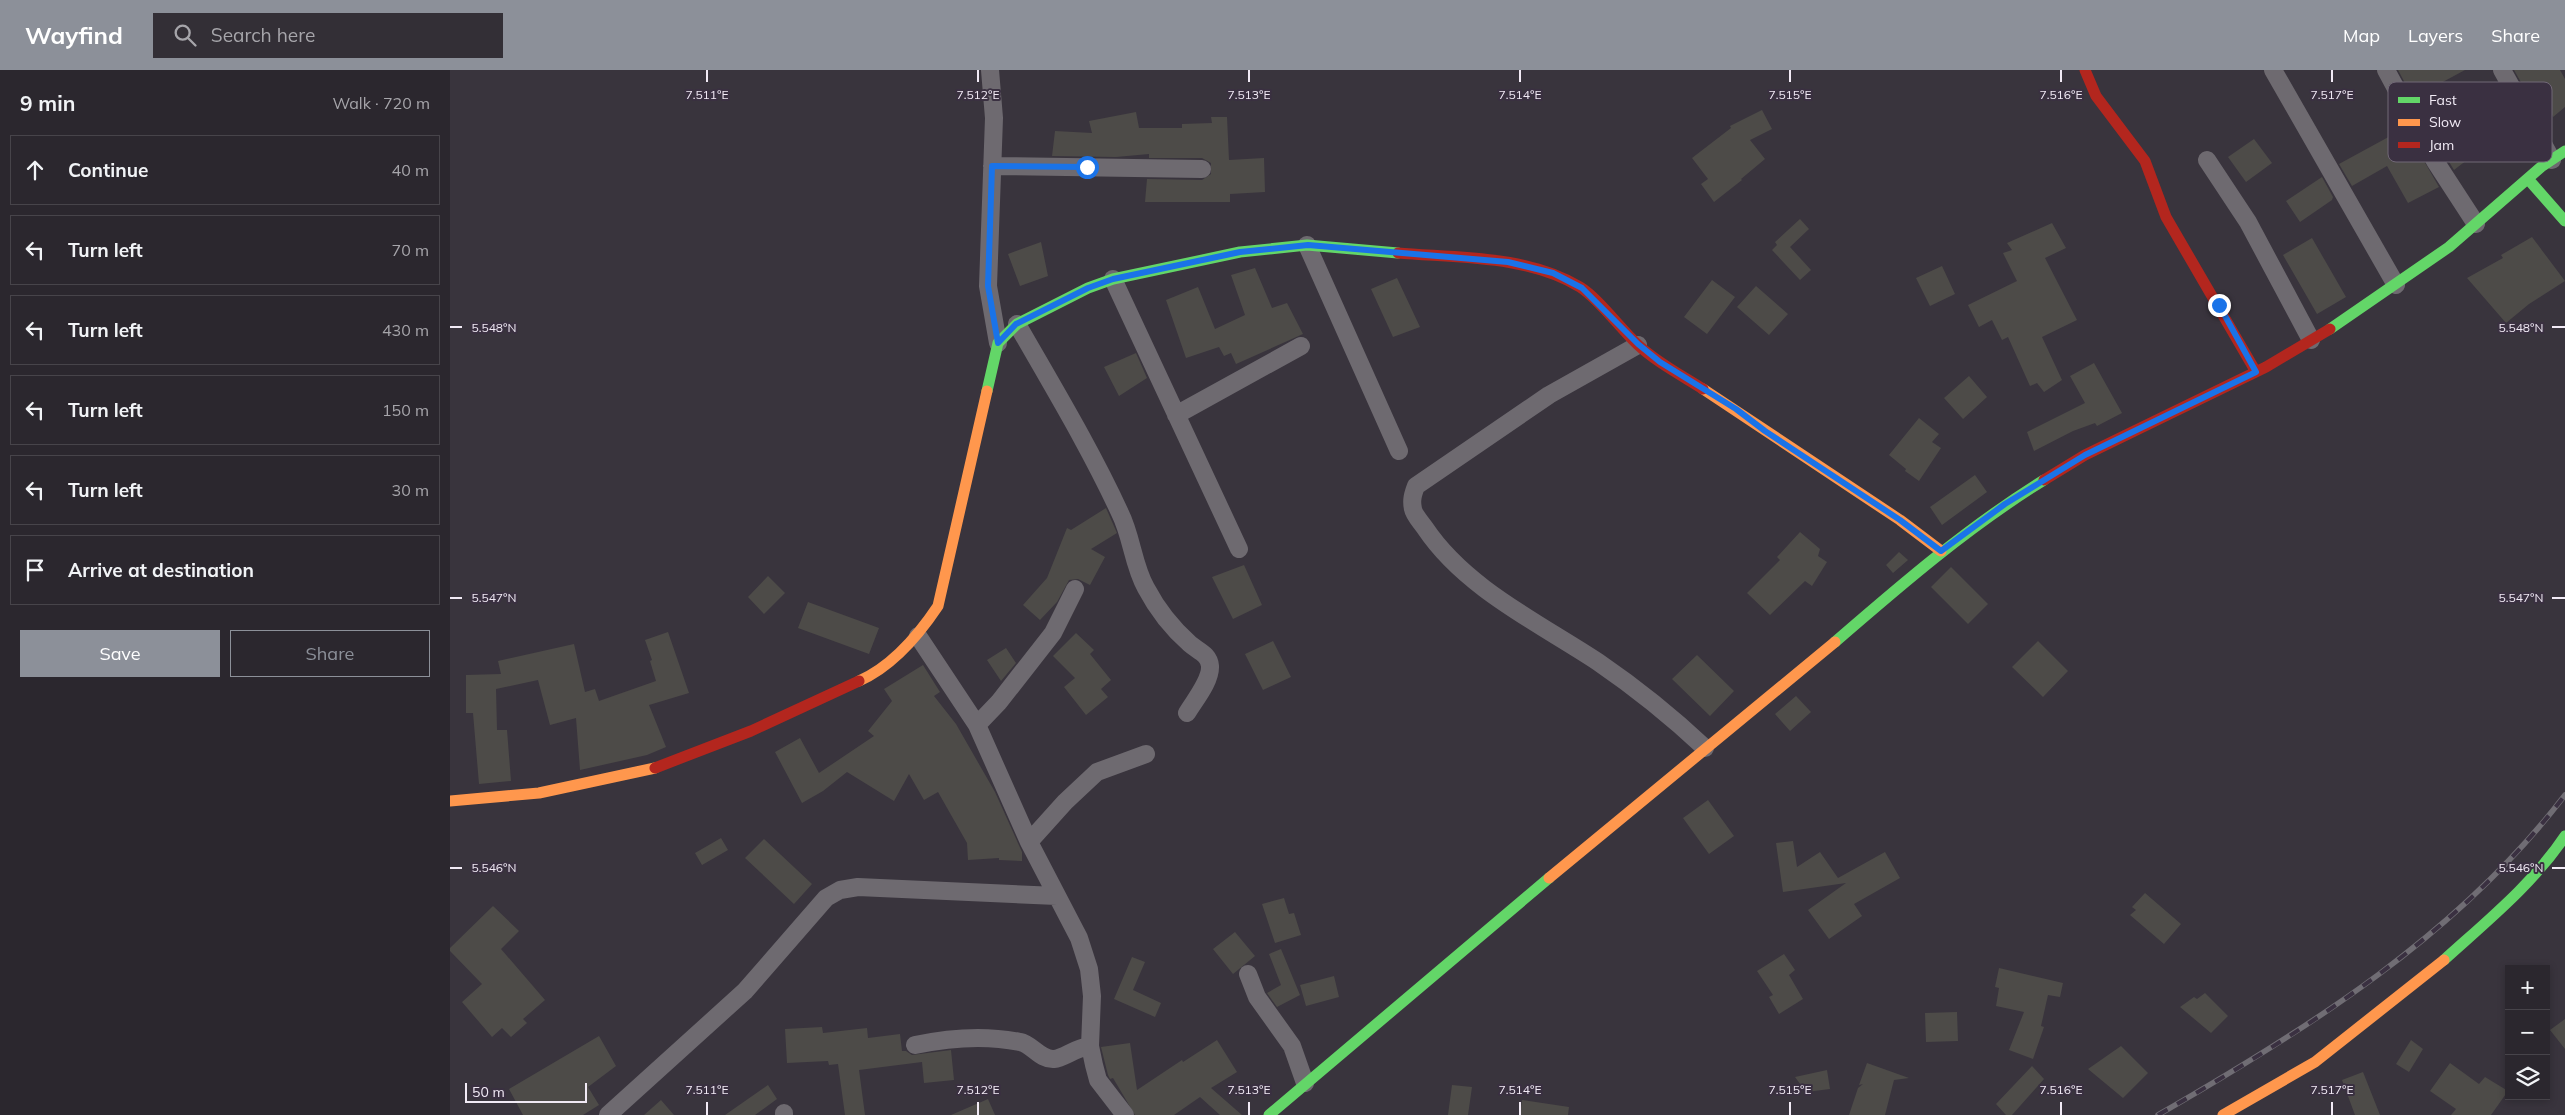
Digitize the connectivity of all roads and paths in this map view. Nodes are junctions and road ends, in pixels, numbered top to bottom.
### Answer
1 (990, 70) edge
2 (2084, 70) edge
3 (2273, 70) edge
4 (2386, 70) edge
5 (2502, 70) edge
6 (2392, 82) edge
7 (2510, 82) edge
8 (2207, 160) dead end
9 (2436, 162) edge
10 (2549, 162) edge
11 (992, 166) junction
12 (1202, 168) dead end
13 (2528, 178) junction
14 (2565, 221) edge
15 (2476, 224) junction
16 (1308, 245) junction
17 (1113, 279) junction
18 (2396, 284) junction
19 (1016, 324) junction
20 (2311, 340) junction
21 (998, 343) junction
22 (1638, 344) junction
23 (1301, 346) dead end
24 (2256, 372) junction
25 (1176, 415) junction
26 (1399, 450) dead end
27 (1239, 549) dead end
28 (1941, 551) junction
29 (1075, 589) dead end
30 (918, 636) junction
31 (1187, 713) dead end
32 (977, 725) junction
33 (1705, 748) junction
34 (1146, 754) dead end
35 (450, 801) edge
36 (2565, 836) edge
37 (1029, 842) junction
38 (2559, 859) edge
39 (1057, 896) junction
40 (1248, 974) dead end
41 (915, 1044) dead end
42 (1090, 1046) junction
43 (1305, 1084) junction
44 (1285, 1108) edge
45 (608, 1115) edge
46 (1125, 1115) edge
47 (1269, 1115) edge
48 (2223, 1115) edge

1 - 11 street
2 - 24 street
3 - 18 street
4 - 6 street
5 - 7 street
8 - 20 street
9 - 15 street
10 - 13 street
11 - 12 street
11 - 21 street
13 - 14 street
13 - 15 street
15 - 18 street
16 - 17 street
16 - 22 street
16 - 26 street
17 - 19 street
17 - 25 street
18 - 20 street
19 - 21 street
19 - 31 street
20 - 24 street
21 - 30 street
22 - 28 street
22 - 33 street
23 - 25 street
24 - 28 street
25 - 27 street
28 - 33 street
29 - 32 street
30 - 32 street
30 - 35 street
32 - 37 street
33 - 43 street
34 - 37 street
36 - 38 street
37 - 39 street
38 - 48 street
39 - 42 street
39 - 45 street
40 - 43 street
41 - 42 street
42 - 46 street
43 - 44 street
44 - 47 street

